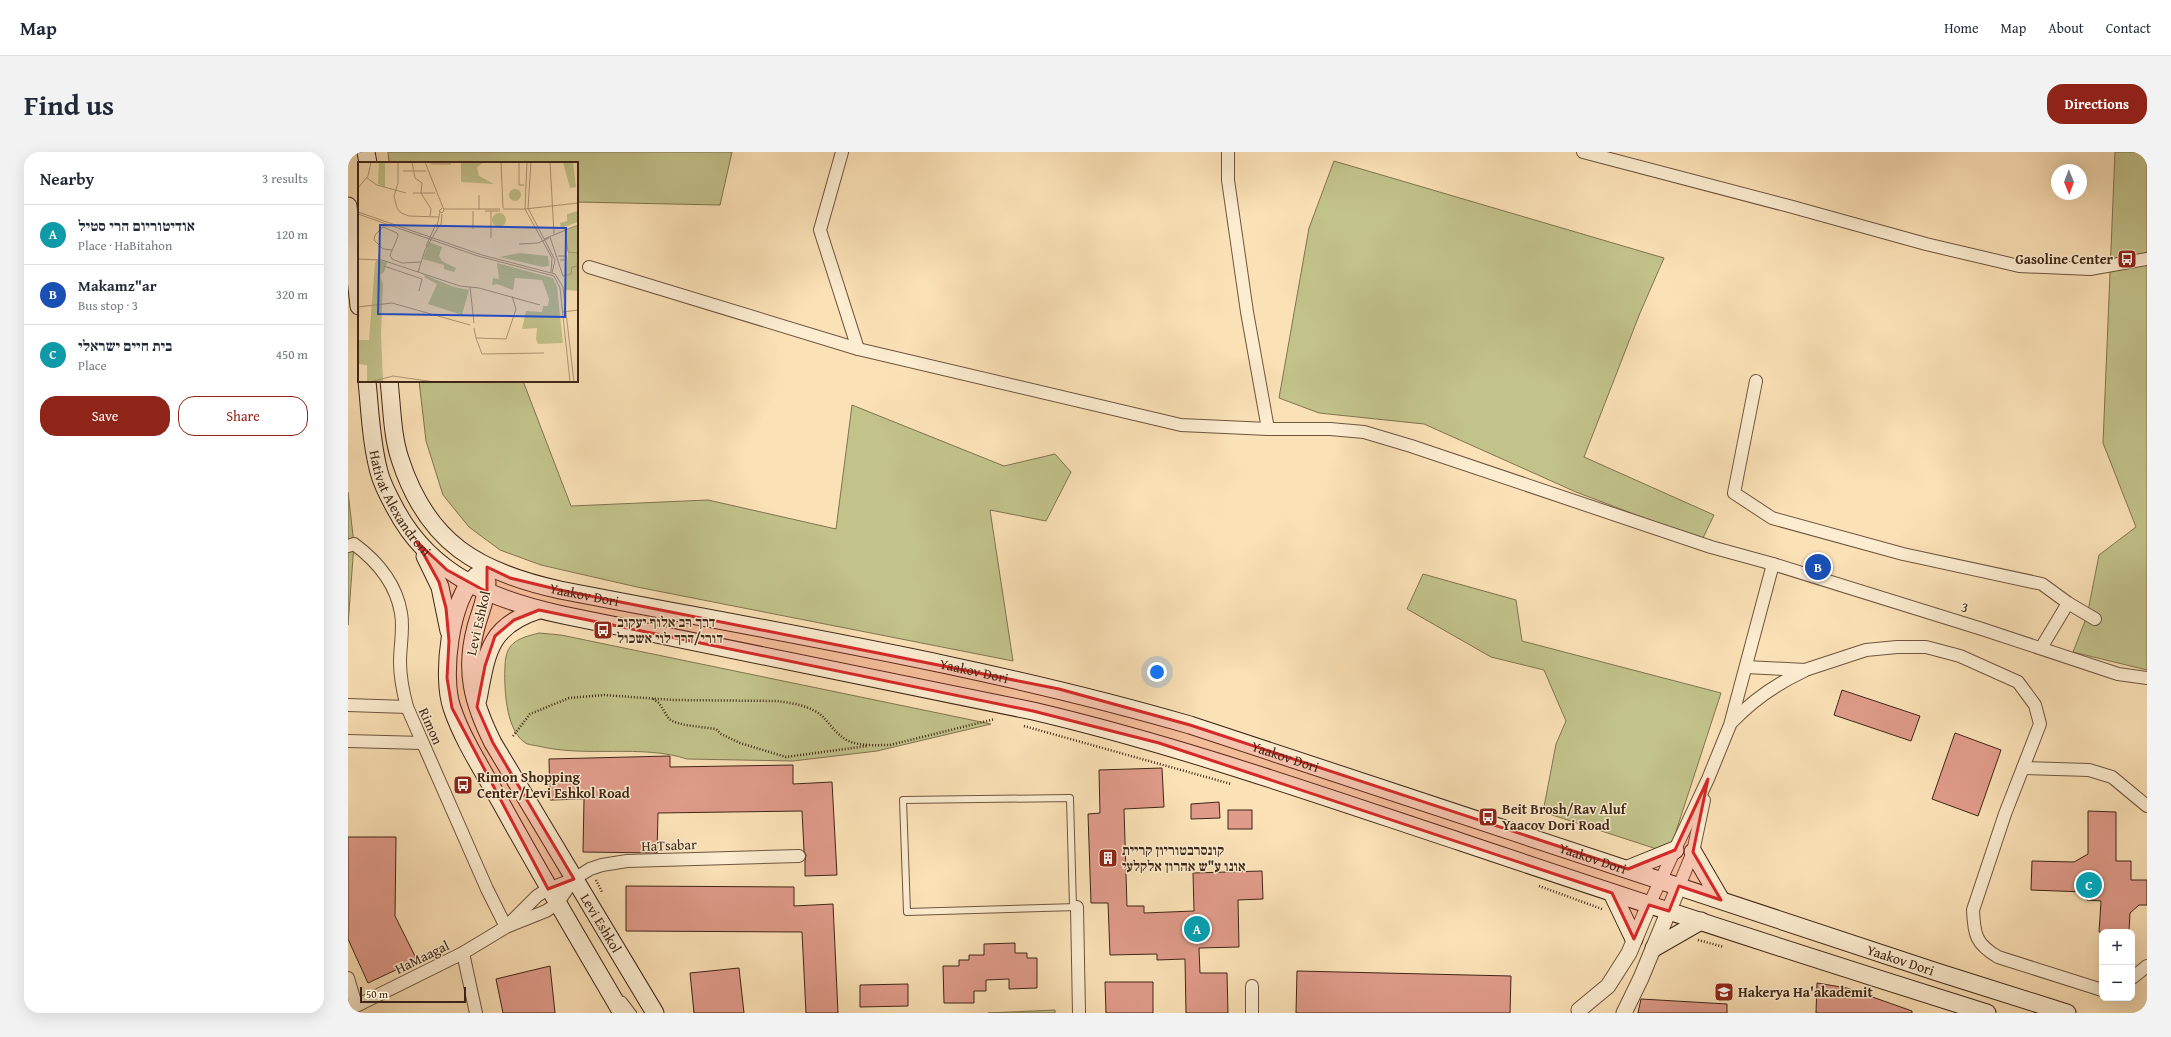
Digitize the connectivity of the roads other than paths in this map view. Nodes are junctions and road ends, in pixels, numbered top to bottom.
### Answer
1 (366, 152) edge
2 (842, 152) edge
3 (1228, 152) edge
4 (1583, 152) edge
5 (368, 162) edge
6 (352, 209) edge
7 (2147, 260) edge
8 (589, 267) dead end
9 (352, 268) edge
10 (358, 301) edge
11 (858, 349) junction
12 (1756, 381) dead end
13 (367, 382) edge
14 (389, 382) edge
15 (1268, 429) junction
16 (418, 542) junction
17 (348, 546) edge
18 (1773, 564) junction
19 (487, 567) junction
20 (467, 583) junction
21 (487, 592) junction
22 (2068, 603) junction
23 (539, 610) junction
24 (2095, 619) dead end
25 (449, 641) junction
26 (2041, 648) junction
27 (1746, 667) junction
28 (1805, 670) junction
29 (2147, 678) edge
30 (348, 705) edge
31 (406, 707) junction
32 (477, 707) junction
33 (1730, 725) junction
34 (348, 741) edge
35 (422, 743) junction
36 (2023, 768) junction
37 (1708, 779) junction
38 (2147, 806) edge
39 (1675, 850) junction
40 (1693, 852) junction
41 (799, 856) dead end
42 (1628, 869) junction
43 (574, 879) junction
44 (1661, 880) junction
45 (1679, 886) junction
46 (548, 888) junction
47 (1612, 892) junction
48 (1722, 900) junction
49 (557, 904) junction
50 (1649, 905) junction
51 (1075, 907) junction
52 (1669, 911) junction
53 (1701, 921) junction
54 (506, 927) junction
55 (1634, 939) junction
56 (1654, 948) junction
57 (463, 953) junction
58 (589, 956) junction
59 (2147, 966) edge
60 (2135, 976) edge
61 (348, 978) edge
62 (1252, 986) dead end
63 (2099, 989) edge
64 (352, 1008) edge
65 (1579, 1012) edge
66 (476, 1013) edge
67 (622, 1013) edge
68 (633, 1013) edge
69 (655, 1013) edge
70 (1079, 1013) edge
71 (1252, 1013) edge
72 (1624, 1013) edge
73 (1987, 1013) edge
74 (2067, 1013) edge

1 - 5 main road
2 - 11 street
3 - 15 street
4 - 7 street
6 - 9 main road
8 - 11 street, 3
9 - 10 main road
11 - 15 street, 3
12 - 22 street
13 - 16 main road, Hativat Alexandroni
14 - 19 main road, Hativat Alexandroni
15 - 18 street, 3
16 - 20 main road, Hativat Alexandroni
16 - 25 main road
17 - 31 street, Rimon
18 - 26 street, 3
18 - 27 street
19 - 20 main road, Levi Eshkol
19 - 21 main road, Levi Eshkol
19 - 42 main road, Yaakov Dori
20 - 21 main road, Hativat Alexandroni
20 - 25 main road, Levi Eshkol
21 - 23 main road, Yaakov Dori
21 - 32 main road, Levi Eshkol
22 - 24 street
22 - 26 street
23 - 32 main road
23 - 47 main road, Yaakov Dori
25 - 46 main road, Levi Eshkol
26 - 29 street, 3
27 - 28 street
27 - 33 street
28 - 33 street
28 - 36 street
30 - 31 street
31 - 35 street, Rimon
32 - 43 main road, Levi Eshkol
33 - 37 street
34 - 35 street
35 - 54 street, Rimon
36 - 38 street
36 - 63 street
37 - 39 street
37 - 40 street
39 - 42 main road
39 - 44 street
40 - 45 street
40 - 48 main road
41 - 43 street, HaTsabar
42 - 44 main road, Yaakov Dori
43 - 46 street, HaMaagal
43 - 49 street, HaTsabar
43 - 69 main road, Levi Eshkol
44 - 45 main road, Yaakov Dori
44 - 50 street
45 - 48 main road, Yaakov Dori
45 - 52 street
46 - 49 main road, Levi Eshkol
46 - 54 street, HaMaagal
47 - 50 main road, Yaakov Dori
47 - 55 main road
48 - 74 main road, Yaakov Dori
49 - 54 street, HaMaagal
49 - 58 main road, Levi Eshkol
50 - 52 main road, Yaakov Dori
50 - 55 street
51 - 51 lane
51 - 70 street
52 - 53 main road, Yaakov Dori
52 - 56 street
53 - 56 main road
53 - 73 main road, Yaakov Dori
54 - 57 street, HaMaagal
55 - 65 street
56 - 72 street
57 - 64 street, HaMaagal
57 - 66 street
58 - 67 main road, Levi Eshkol
58 - 68 lane
59 - 60 street
61 - 64 street
62 - 71 street

